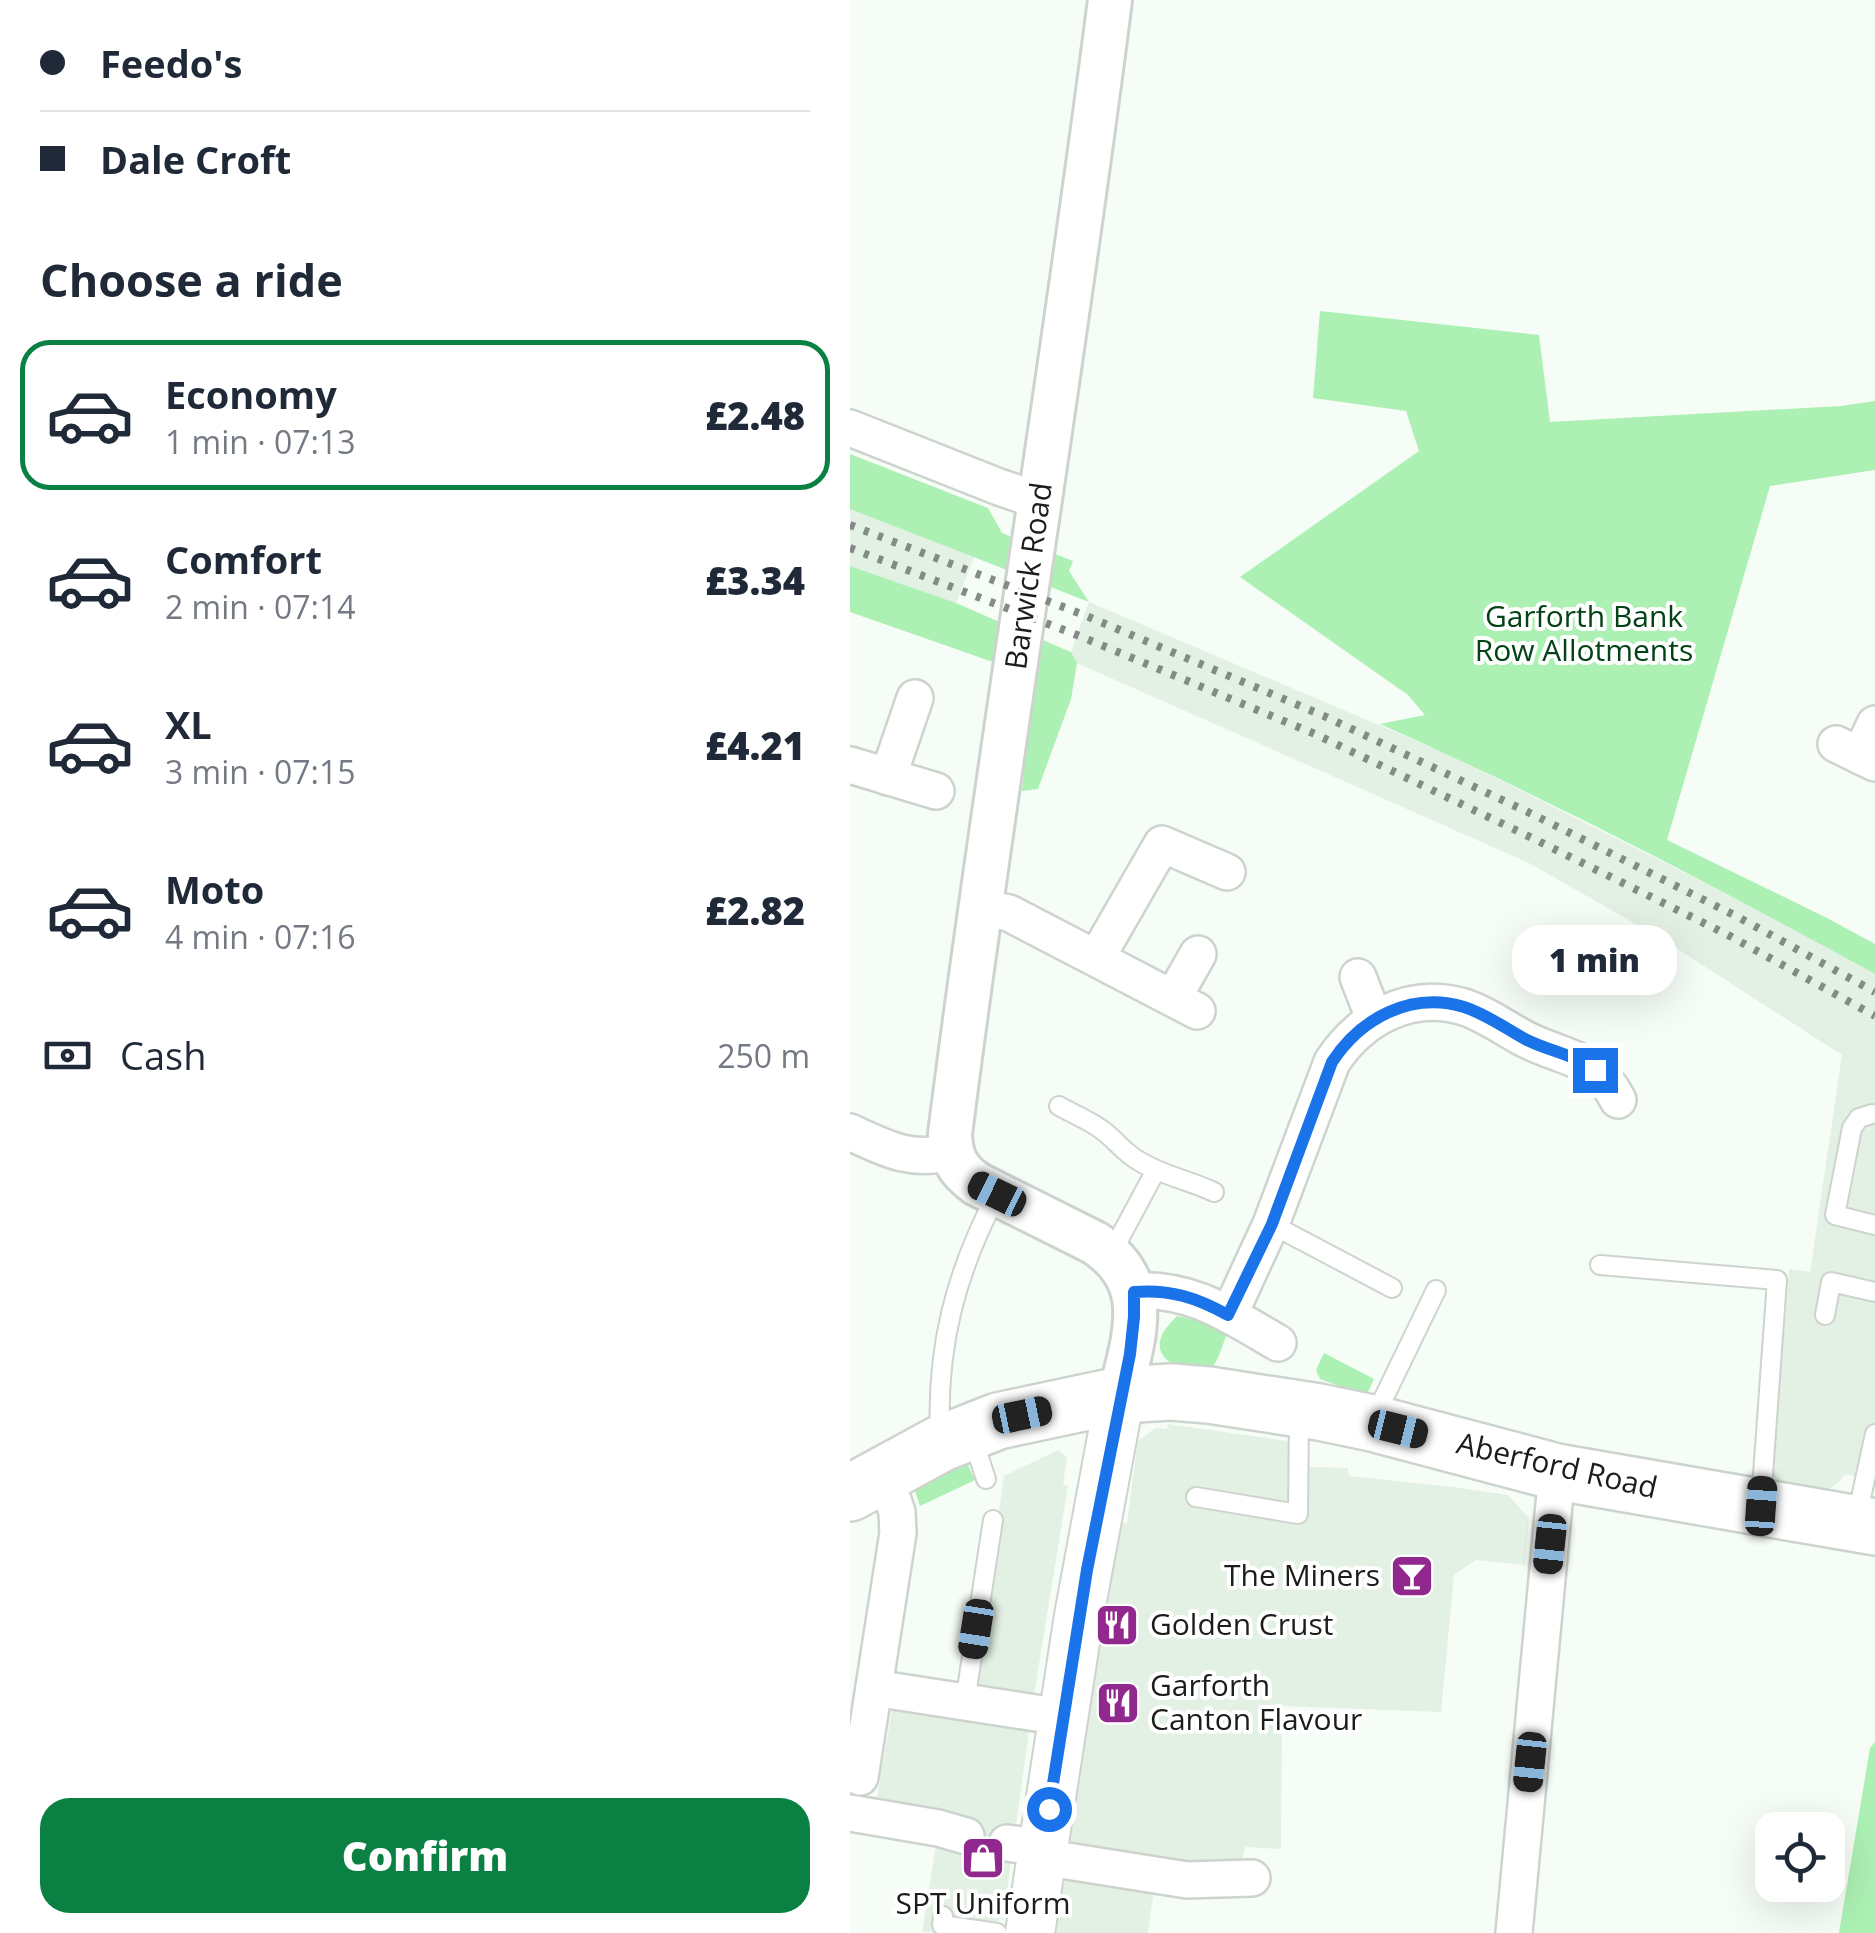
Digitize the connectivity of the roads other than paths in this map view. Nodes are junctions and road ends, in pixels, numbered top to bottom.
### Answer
1 (1110, 0) edge
2 (850, 428) edge
3 (1040, 501) junction
4 (914, 698) dead end
5 (1875, 724) edge
6 (1857, 754) edge
7 (850, 765) edge
8 (888, 776) junction
9 (936, 791) dead end
10 (1227, 872) dead end
11 (979, 907) junction
12 (1198, 954) dead end
13 (1097, 957) junction
14 (1358, 977) dead end
15 (1374, 1018) junction
16 (1618, 1100) dead end
17 (1059, 1106) dead end
18 (1872, 1114) dead end
19 (850, 1132) edge
20 (951, 1152) junction
21 (1156, 1170) junction
22 (1214, 1192) dead end
23 (997, 1194) junction
24 (1272, 1224) junction
25 (1875, 1225) edge
26 (1111, 1254) junction
27 (1600, 1265) dead end
28 (1392, 1288) dead end
29 (1436, 1290) dead end
30 (1134, 1292) junction
31 (1875, 1292) edge
32 (1228, 1315) junction
33 (1825, 1315) dead end
34 (1278, 1343) dead end
35 (1120, 1395) junction
36 (1298, 1409) junction
37 (1372, 1423) junction
38 (1875, 1434) edge
39 (965, 1452) junction
40 (1557, 1472) junction
41 (867, 1483) edge
42 (1196, 1497) dead end
43 (1761, 1506) junction
44 (993, 1520) dead end
45 (1865, 1525) edge
46 (874, 1688) junction
47 (965, 1702) junction
48 (1062, 1717) junction
49 (860, 1777) dead end
50 (850, 1813) edge
51 (966, 1836) dead end
52 (1030, 1849) junction
53 (1252, 1878) dead end
54 (943, 1916) dead end
55 (997, 1933) edge
56 (1030, 1933) edge
57 (1514, 1933) edge

1 - 3 street, Barwick Road
2 - 3 street
3 - 11 street, Barwick Road
4 - 8 street
5 - 6 street
7 - 8 street
8 - 9 street
10 - 13 street
11 - 13 street
11 - 20 street, Barwick Road
12 - 13 street
14 - 15 street
15 - 16 street
15 - 24 street
17 - 21 lane
18 - 25 lane
19 - 20 street
20 - 23 street
21 - 22 lane
21 - 26 lane
23 - 26 street
23 - 39 lane
24 - 28 lane
24 - 32 street
26 - 30 street
27 - 43 lane
29 - 37 lane
30 - 32 street
30 - 35 street
31 - 33 lane
32 - 34 street
35 - 36 main road, Aberford Road
35 - 39 main road, Aberford Road
35 - 48 main road
36 - 37 main road, Aberford Road
36 - 42 lane
37 - 40 main road, Aberford Road
38 - 45 lane
39 - 41 main road, Aberford Road
40 - 43 main road, Aberford Road
40 - 57 street
41 - 46 street
43 - 45 main road, Aberford Road
44 - 47 lane
46 - 47 street
46 - 49 street
47 - 48 street
48 - 52 main road
50 - 51 street
52 - 53 street
52 - 56 main road
54 - 55 lane

